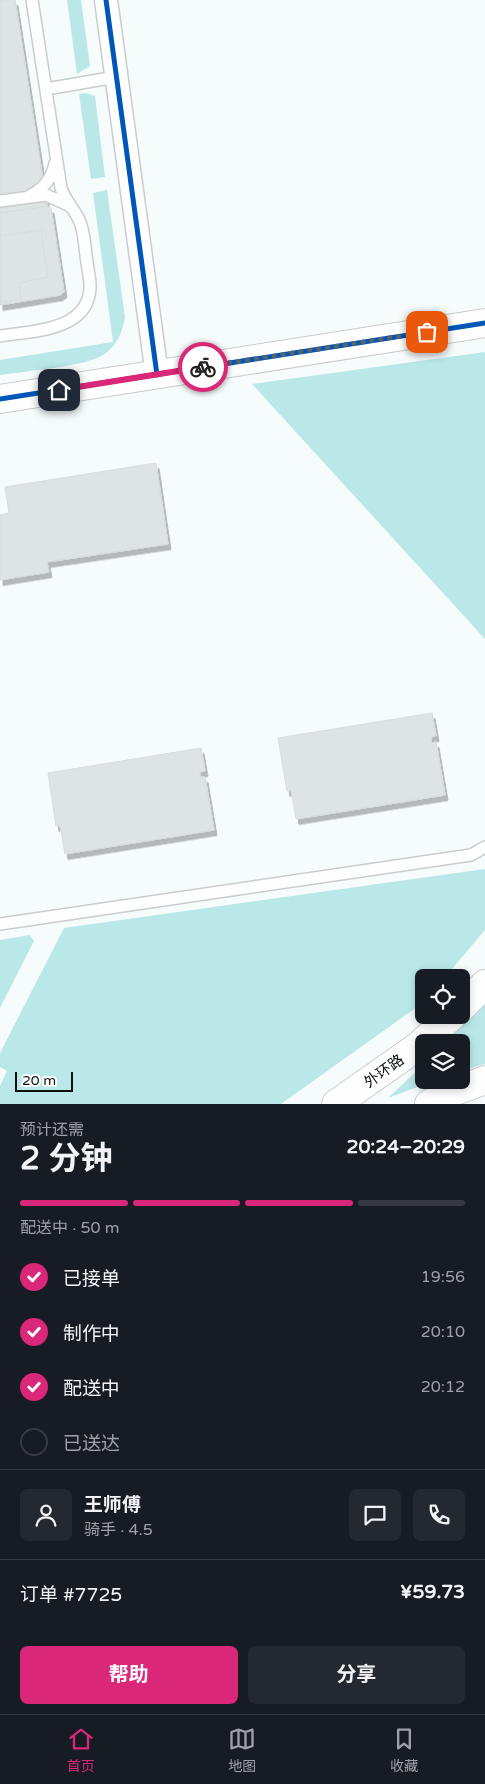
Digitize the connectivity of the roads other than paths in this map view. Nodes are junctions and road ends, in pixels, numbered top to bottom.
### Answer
1 (32, 0) edge
2 (106, 0) edge
3 (116, 77) junction
4 (46, 89) junction
5 (56, 154) junction
6 (26, 197) junction
7 (0, 201) edge
8 (70, 206) junction
9 (485, 323) edge
10 (0, 336) edge
11 (157, 374) junction
12 (0, 399) edge
13 (485, 847) edge
14 (0, 924) edge
15 (485, 984) edge
16 (470, 999) edge
17 (443, 1024) edge
18 (485, 1080) edge
19 (336, 1104) edge
20 (429, 1104) edge

1 - 4 lane
2 - 3 street
3 - 4 lane
3 - 11 street
4 - 5 lane
5 - 6 lane
5 - 8 lane
6 - 7 lane
6 - 8 lane
8 - 10 lane
9 - 11 street
11 - 12 street
13 - 14 lane
15 - 16 street
17 - 19 street, 外环路
18 - 20 street

